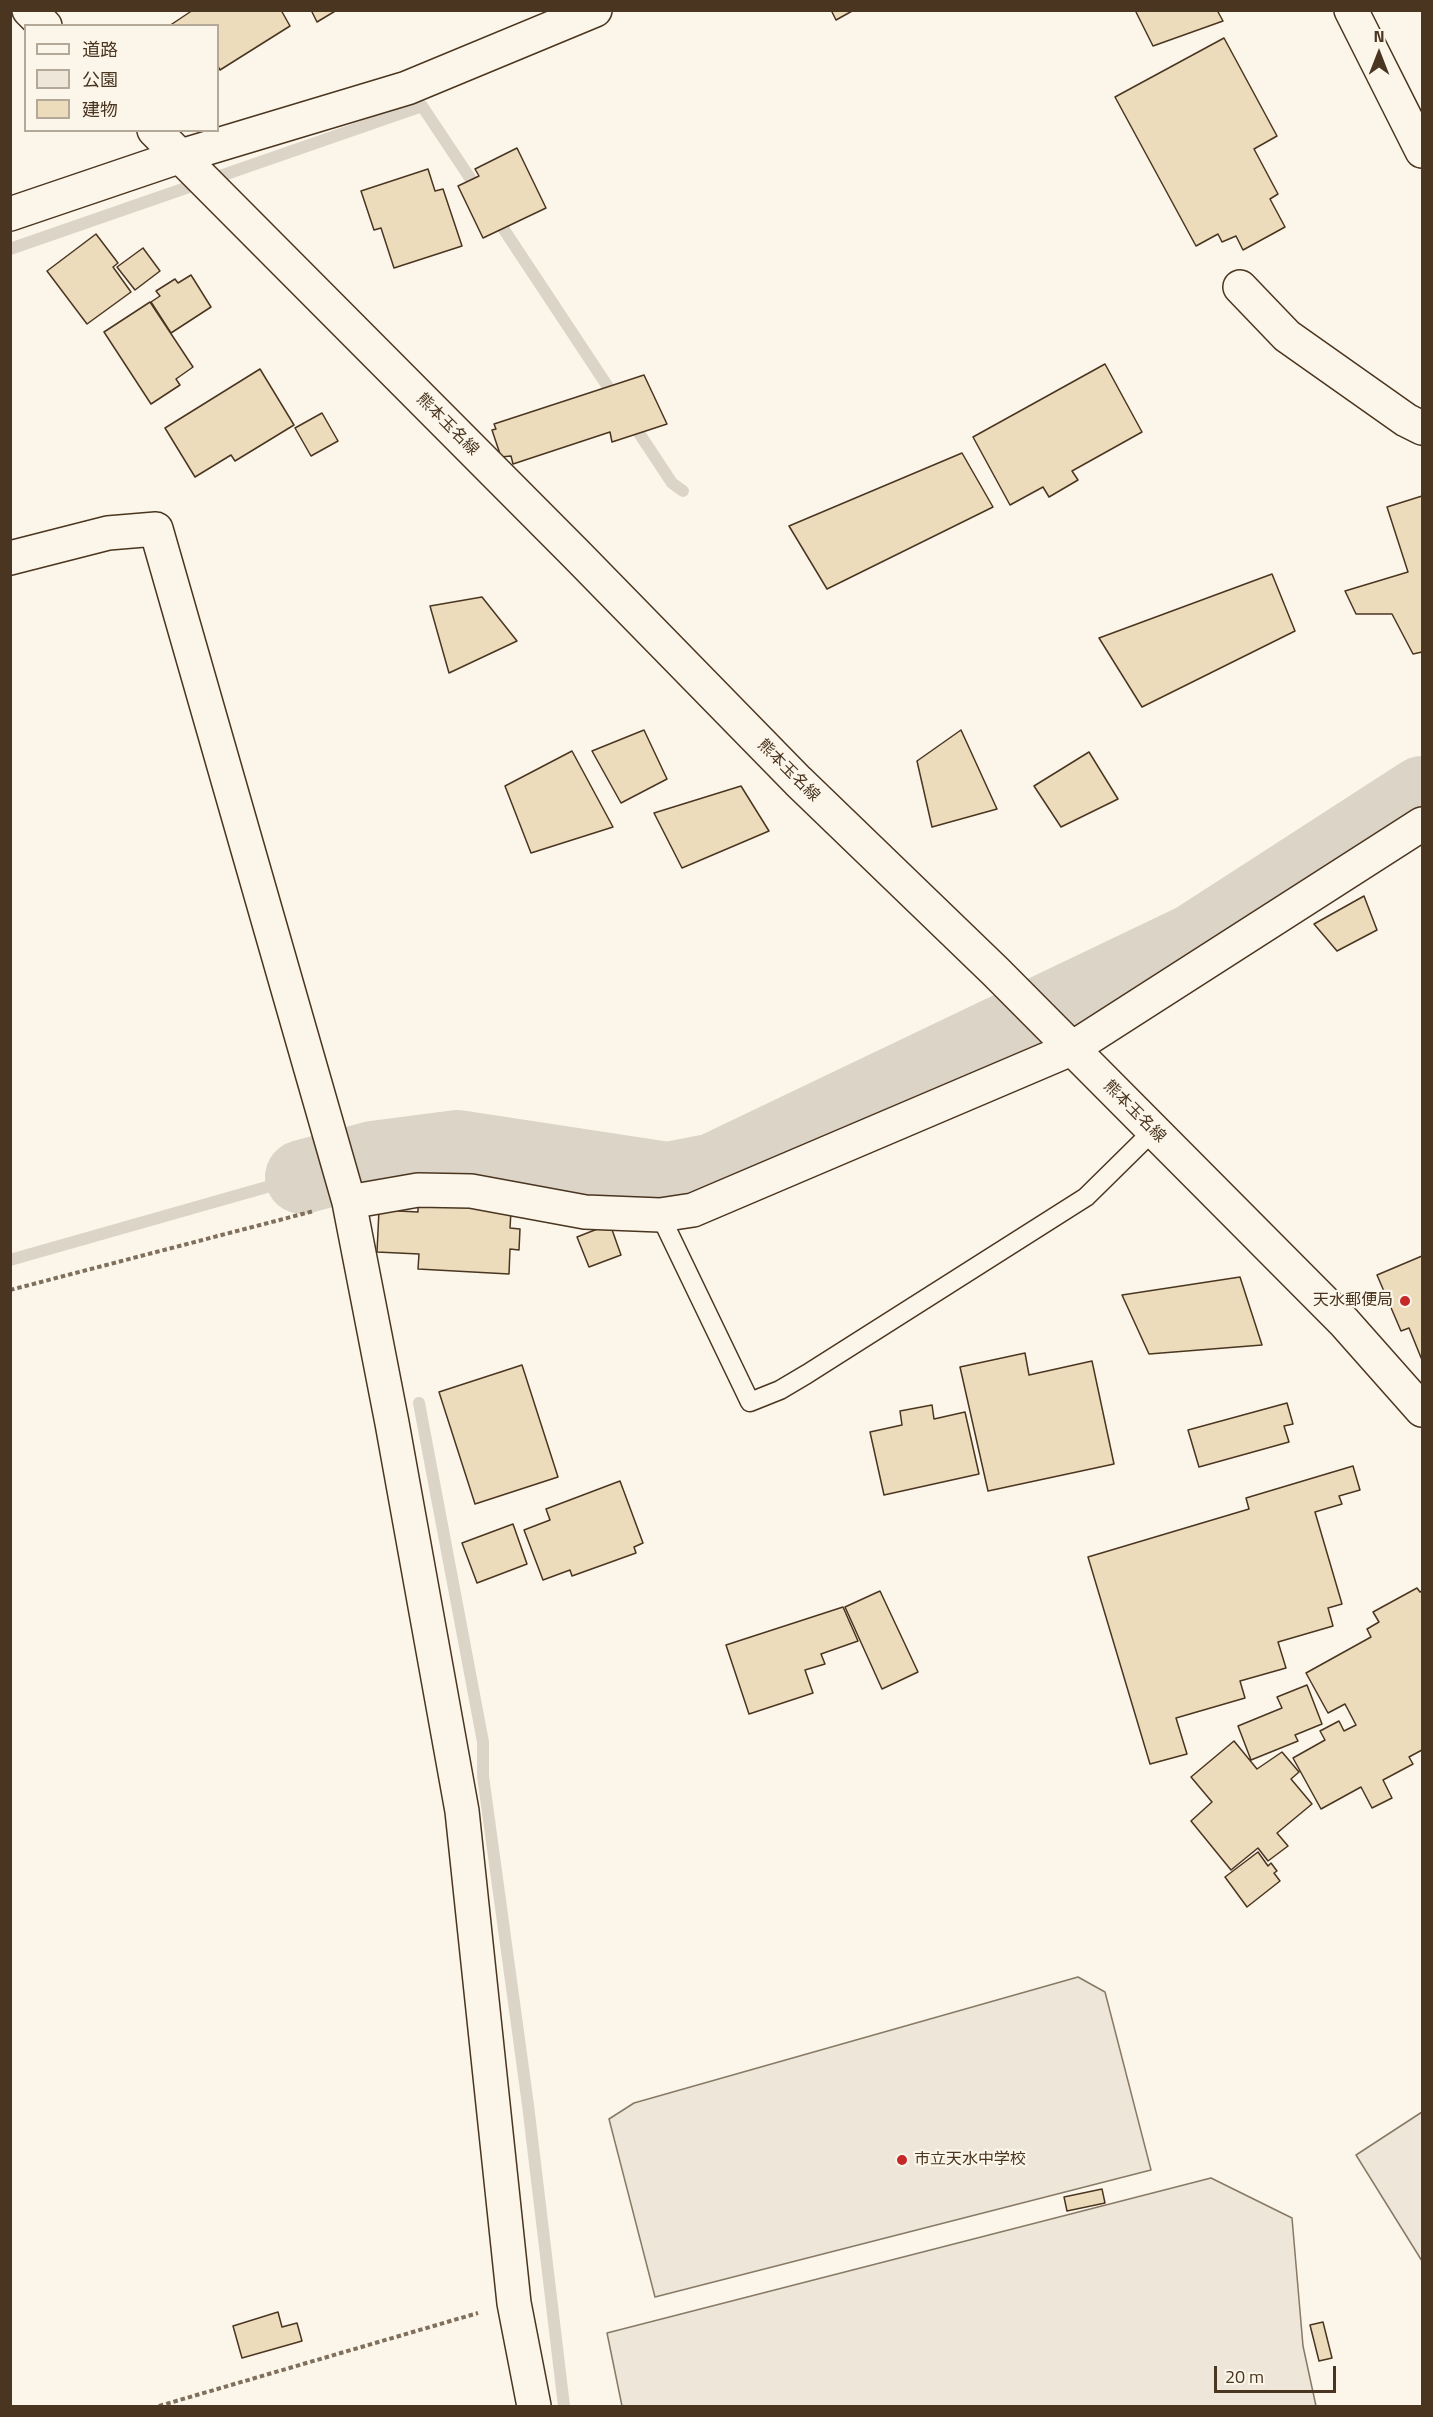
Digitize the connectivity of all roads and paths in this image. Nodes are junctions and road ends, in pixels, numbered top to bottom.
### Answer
1 (29, 10) edge
2 (595, 10) edge
3 (1351, 10) edge
4 (43, 24) edge
5 (156, 132) edge
6 (1422, 151) edge
7 (181, 156) junction
8 (10, 214) edge
9 (1240, 287) dead end
10 (1422, 428) edge
11 (10, 558) edge
12 (1422, 824) edge
13 (1071, 1049) junction
14 (1152, 1131) junction
15 (346, 1193) junction
16 (660, 1215) junction
17 (10, 1290) edge
18 (1422, 1410) edge
19 (514, 2303) junction
20 (159, 2406) edge
21 (534, 2406) edge

1 - 4 street
2 - 7 street
3 - 6 street
5 - 7 street, 熊本玉名線
7 - 8 street
7 - 13 street, 熊本玉名線
9 - 10 street
11 - 15 street
12 - 13 street
13 - 14 street, 熊本玉名線
13 - 16 street
14 - 16 lane
14 - 18 street, 熊本玉名線
15 - 16 street
15 - 17 path
15 - 19 street
19 - 20 path
19 - 21 street

